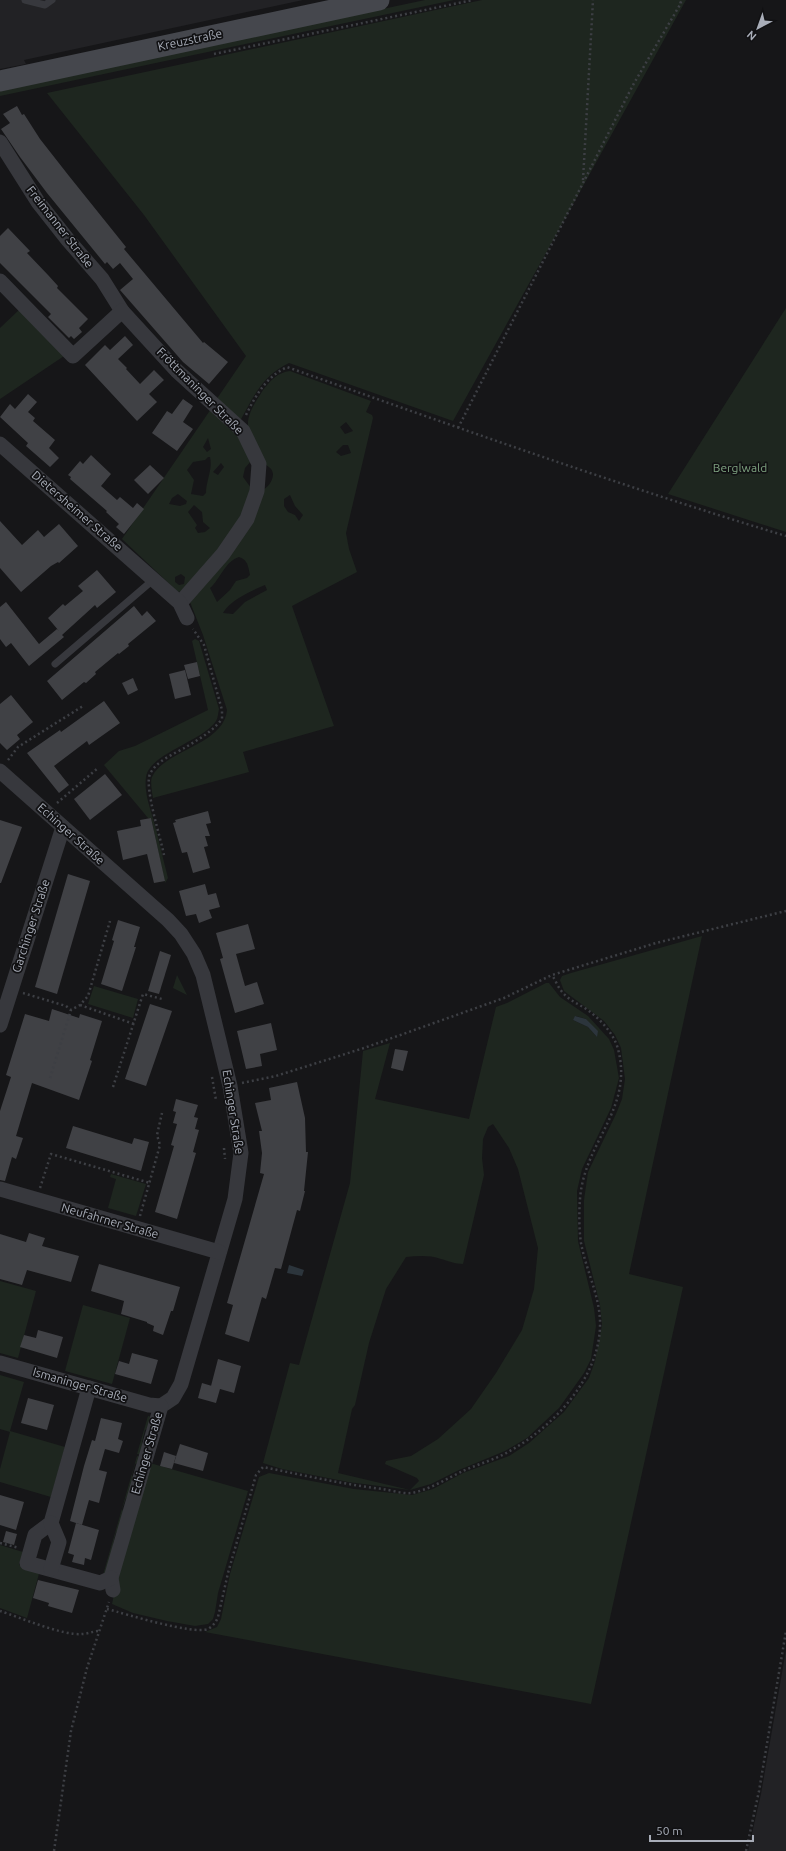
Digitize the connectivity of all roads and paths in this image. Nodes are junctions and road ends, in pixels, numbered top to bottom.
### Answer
1 (25, 0) edge
2 (52, 0) edge
3 (379, 0) edge
4 (474, 0) edge
5 (593, 0) edge
6 (679, 0) edge
7 (210, 55) dead end
8 (0, 81) edge
9 (0, 142) edge
10 (583, 182) junction
11 (0, 281) edge
12 (122, 311) junction
13 (458, 428) junction
14 (242, 431) junction
15 (0, 444) edge
16 (786, 536) edge
17 (153, 580) junction
18 (180, 603) junction
19 (187, 618) joint
20 (55, 664) dead end
21 (83, 706) dead end
22 (2, 767) edge
23 (98, 768) dead end
24 (46, 812) junction
25 (63, 827) junction
26 (164, 855) dead end
27 (786, 911) edge
28 (110, 921) dead end
29 (552, 975) junction
30 (12, 989) junction
31 (162, 999) dead end
32 (80, 1005) junction
33 (71, 1010) junction
34 (134, 1024) junction
35 (0, 1025) edge
36 (210, 1070) dead end
37 (50, 1078) dead end
38 (230, 1086) junction
39 (113, 1087) dead end
40 (218, 1107) dead end
41 (162, 1113) dead end
42 (224, 1144) dead end
43 (225, 1162) dead end
44 (108, 1171) junction
45 (106, 1176) dead end
46 (150, 1183) junction
47 (0, 1189) edge
48 (36, 1199) junction
49 (136, 1228) junction
50 (219, 1252) junction
51 (0, 1363) edge
52 (89, 1388) junction
53 (160, 1406) junction
54 (51, 1523) junction
55 (51, 1569) junction
56 (0, 1611) edge
57 (100, 1631) junction
58 (786, 1631) edge
59 (54, 1851) edge
60 (746, 1851) edge

1 - 2 lane
3 - 8 main road, Kreuzstraße
4 - 7 path
5 - 10 path
6 - 10 path
9 - 12 street, Freimanner Straße
10 - 13 path
11 - 12 street
12 - 14 street, Fröttmaninger Straße
13 - 14 path
13 - 16 path
14 - 18 street, Fröttmaninger Straße
15 - 17 street, Dietersheimer Straße
17 - 18 street, Dietersheimer Straße
17 - 20 lane
18 - 19 street, Dietersheimer Straße
19 - 26 path
21 - 22 path
22 - 24 street, Echinger Straße
23 - 24 path
24 - 25 street, Echinger Straße
25 - 30 street, Garchinger Straße
25 - 38 street, Echinger Straße
27 - 29 path
28 - 32 path
29 - 38 path
29 - 57 path
30 - 33 path
30 - 35 street, Garchinger Straße
31 - 34 path
32 - 33 path
32 - 34 path
33 - 37 path
34 - 39 path
36 - 40 path
38 - 50 street, Echinger Straße
41 - 46 path
42 - 43 path
44 - 45 path
44 - 46 path
44 - 48 path
46 - 49 path
47 - 48 street, Neufahrner Straße
48 - 49 street, Neufahrner Straße
49 - 50 street, Neufahrner Straße
50 - 53 street, Echinger Straße
51 - 52 street, Ismaninger Straße
52 - 53 street, Ismaninger Straße
52 - 54 street
53 - 55 street, Echinger Straße
54 - 55 street
54 - 55 street
56 - 57 path
57 - 59 path
58 - 60 path

